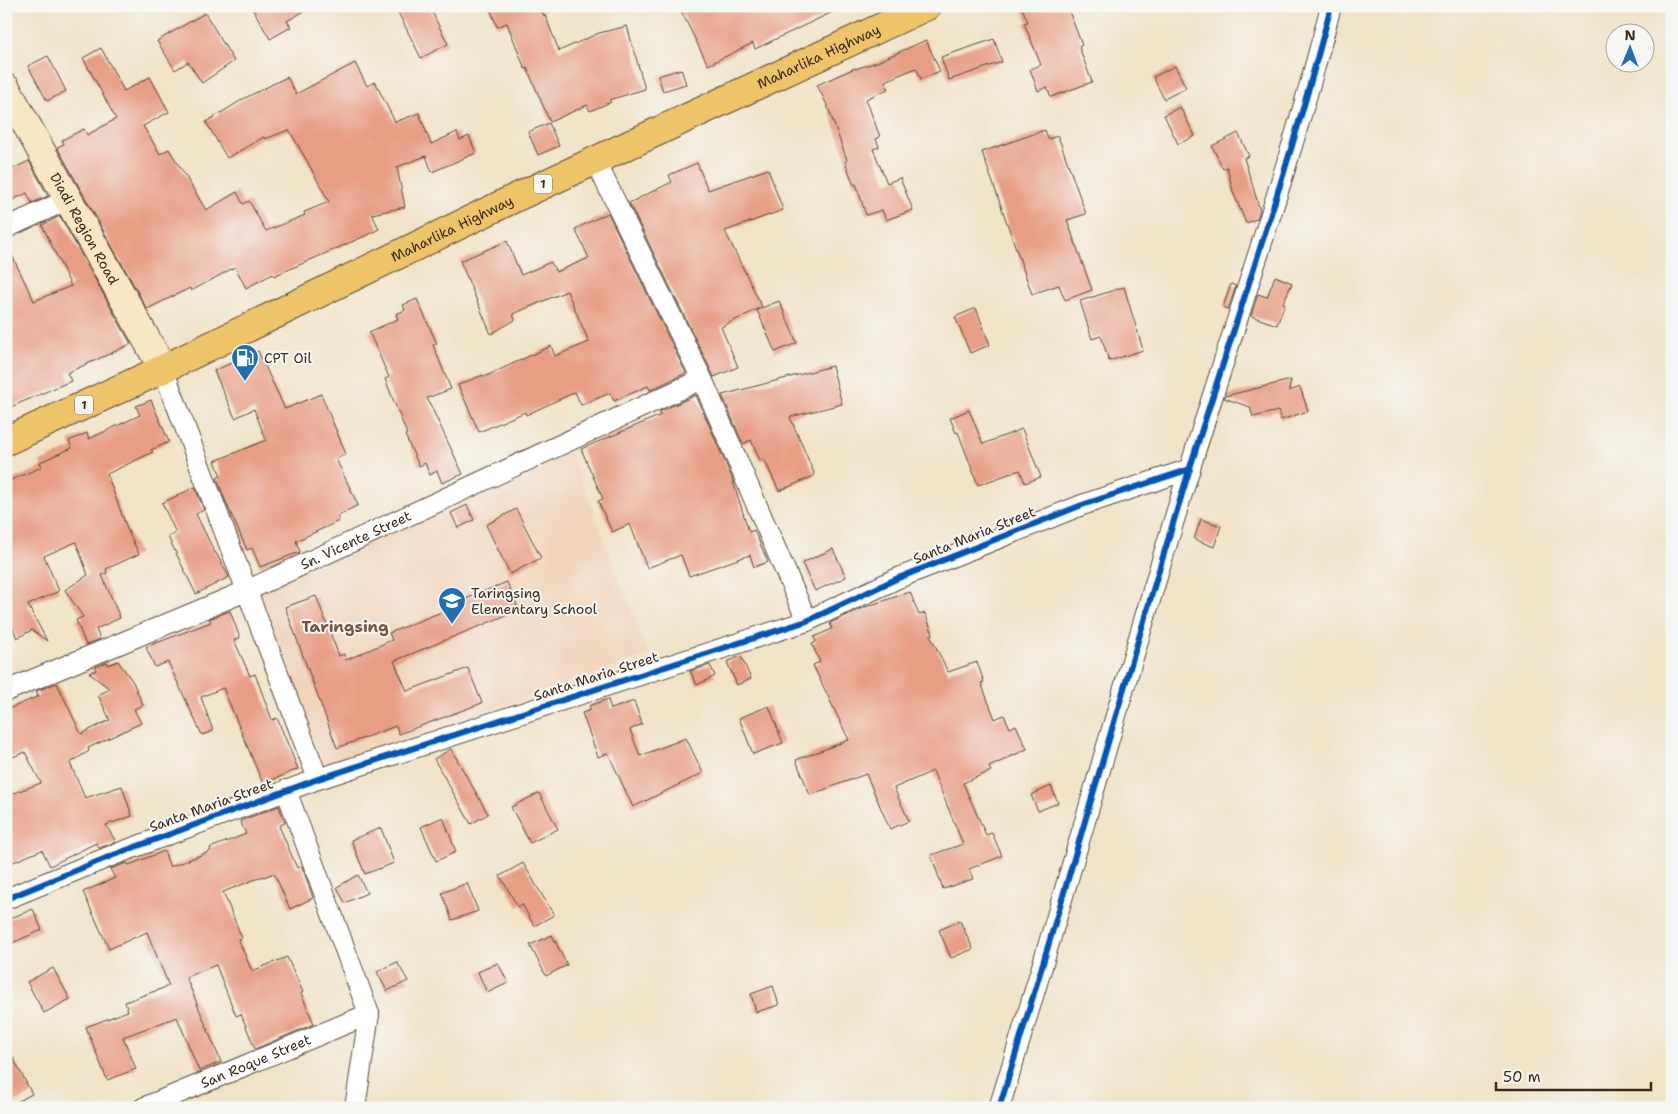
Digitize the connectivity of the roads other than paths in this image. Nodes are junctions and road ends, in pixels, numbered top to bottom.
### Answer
1 (927, 6) edge
2 (1331, 6) edge
3 (6, 88) edge
4 (595, 160) junction
5 (69, 199) junction
6 (6, 228) edge
7 (163, 369) junction
8 (702, 379) junction
9 (6, 441) edge
10 (1190, 469) junction
11 (246, 591) junction
12 (807, 621) junction
13 (6, 691) edge
14 (318, 779) junction
15 (286, 790) junction
16 (6, 899) edge
17 (369, 1014) junction
18 (143, 1108) edge
19 (355, 1108) edge
20 (1000, 1108) edge

1 - 4 highway, Maharlika Highway / 1
2 - 10 street
3 - 5 main road, Diadi Region Road
4 - 7 highway, Maharlika Highway / 1
4 - 8 street
5 - 6 street
5 - 7 main road, Diadi Region Road
7 - 9 highway, Maharlika Highway / 1
7 - 11 street
8 - 11 street, Sn. Vicente Street
8 - 12 street
10 - 12 street, Santa Maria Street
10 - 20 street
11 - 13 street, Sn. Vicente Street
11 - 14 street
12 - 14 street, Santa Maria Street
14 - 15 street, Santa Maria Street
15 - 16 street, Santa Maria Street
15 - 17 street
17 - 18 street, San Roque Street
17 - 19 street

